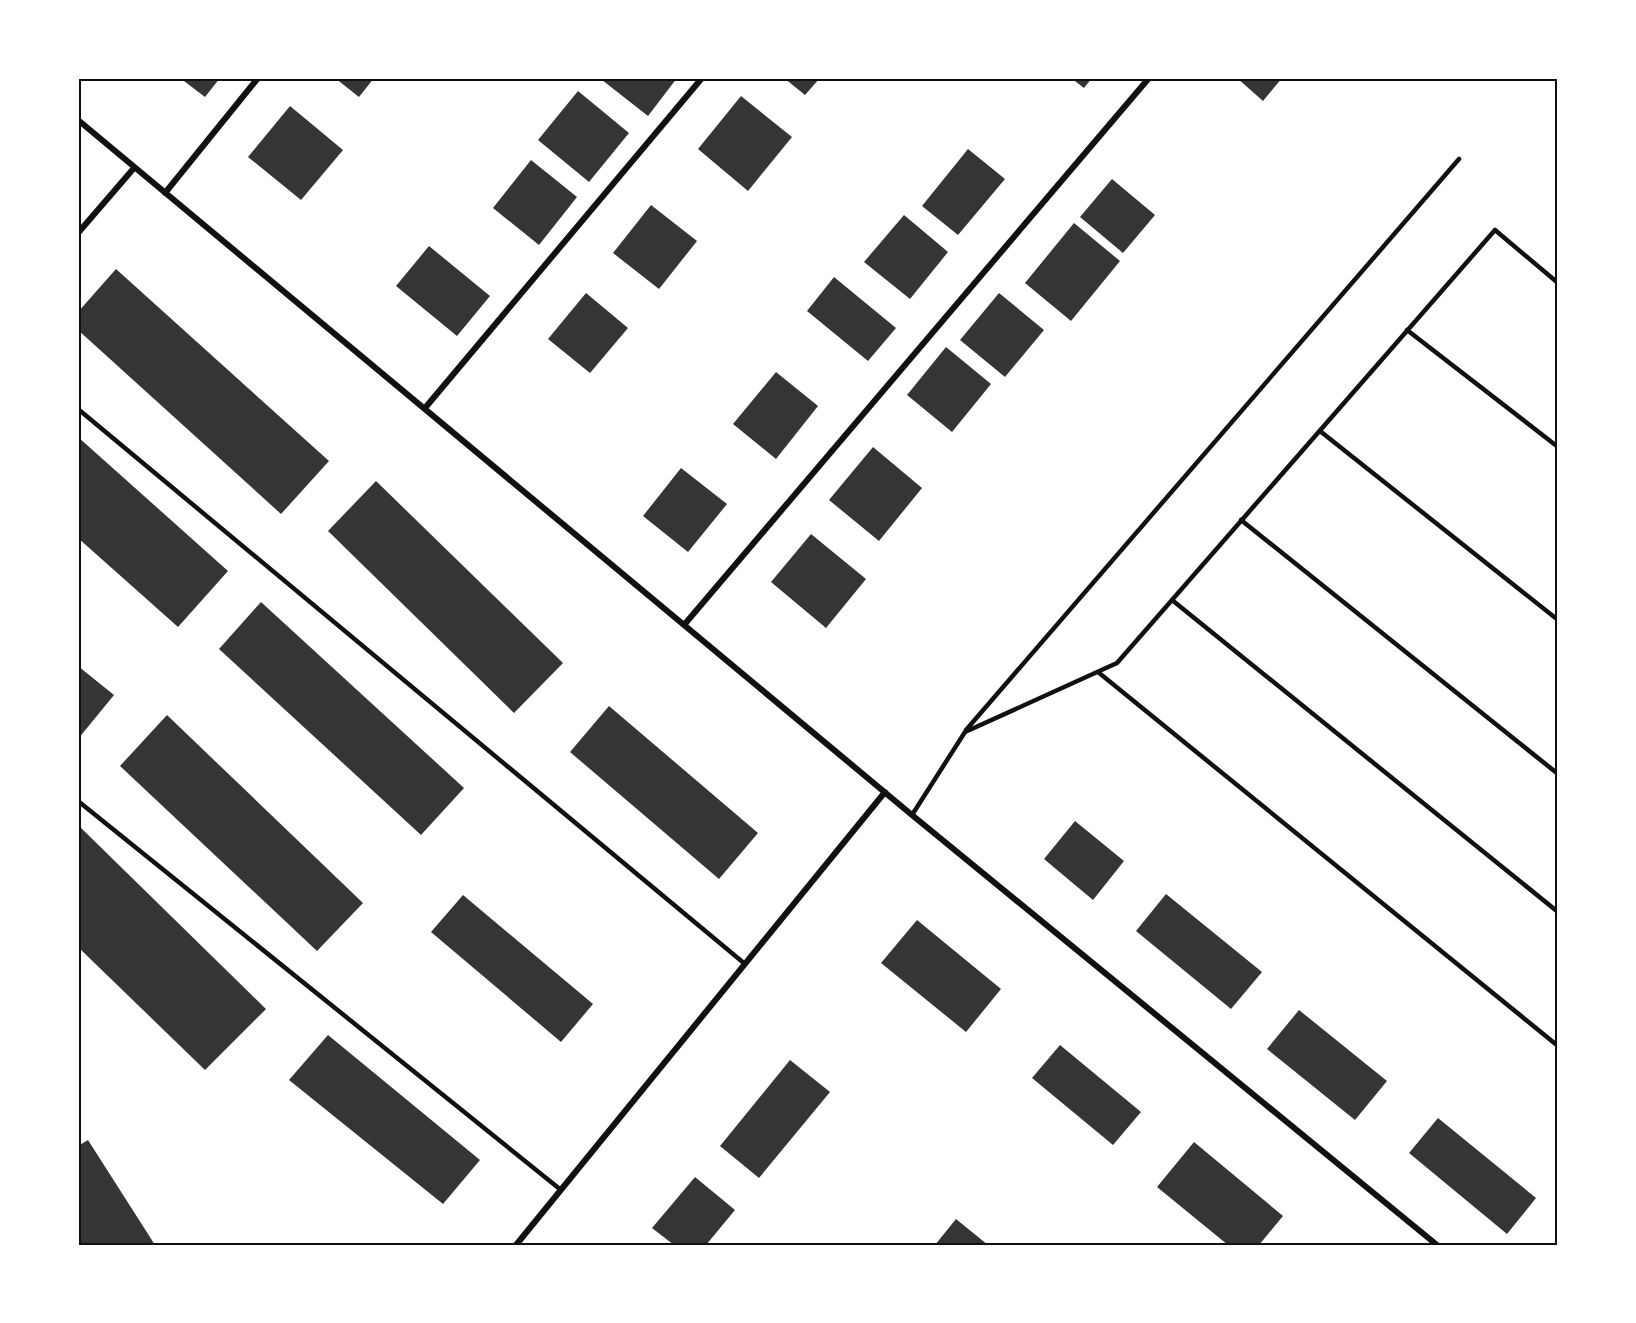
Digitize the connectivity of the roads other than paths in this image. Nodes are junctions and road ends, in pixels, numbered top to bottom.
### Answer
1 (258, 78) edge
2 (702, 78) edge
3 (1149, 78) edge
4 (78, 120) edge
5 (1460, 159) dead end
6 (134, 168) junction
7 (165, 193) junction
8 (78, 233) edge
9 (1558, 283) edge
10 (1407, 330) junction
11 (425, 408) junction
12 (78, 409) edge
13 (1320, 431) junction
14 (1558, 447) edge
15 (1241, 520) junction
16 (1172, 600) junction
17 (1558, 620) edge
18 (684, 625) junction
19 (1098, 672) junction
20 (965, 732) junction
21 (1558, 774) edge
22 (885, 792) junction
23 (78, 801) edge
24 (912, 815) junction
25 (1558, 912) edge
26 (745, 964) junction
27 (1558, 1046) edge
28 (561, 1190) junction
29 (516, 1245) edge
30 (1437, 1245) edge

1 - 7 street
2 - 11 street
3 - 18 street
4 - 6 street
5 - 20 lane
6 - 7 street
6 - 8 street
7 - 11 street
9 - 10 lane
10 - 13 lane
10 - 14 lane
11 - 18 street
12 - 26 lane
13 - 15 lane
13 - 17 lane
15 - 16 lane
15 - 21 lane
16 - 19 lane
16 - 25 lane
18 - 22 street
19 - 20 lane
19 - 27 lane
20 - 24 lane
22 - 24 street
22 - 26 street
23 - 28 lane
24 - 30 street
26 - 28 street
28 - 29 street

